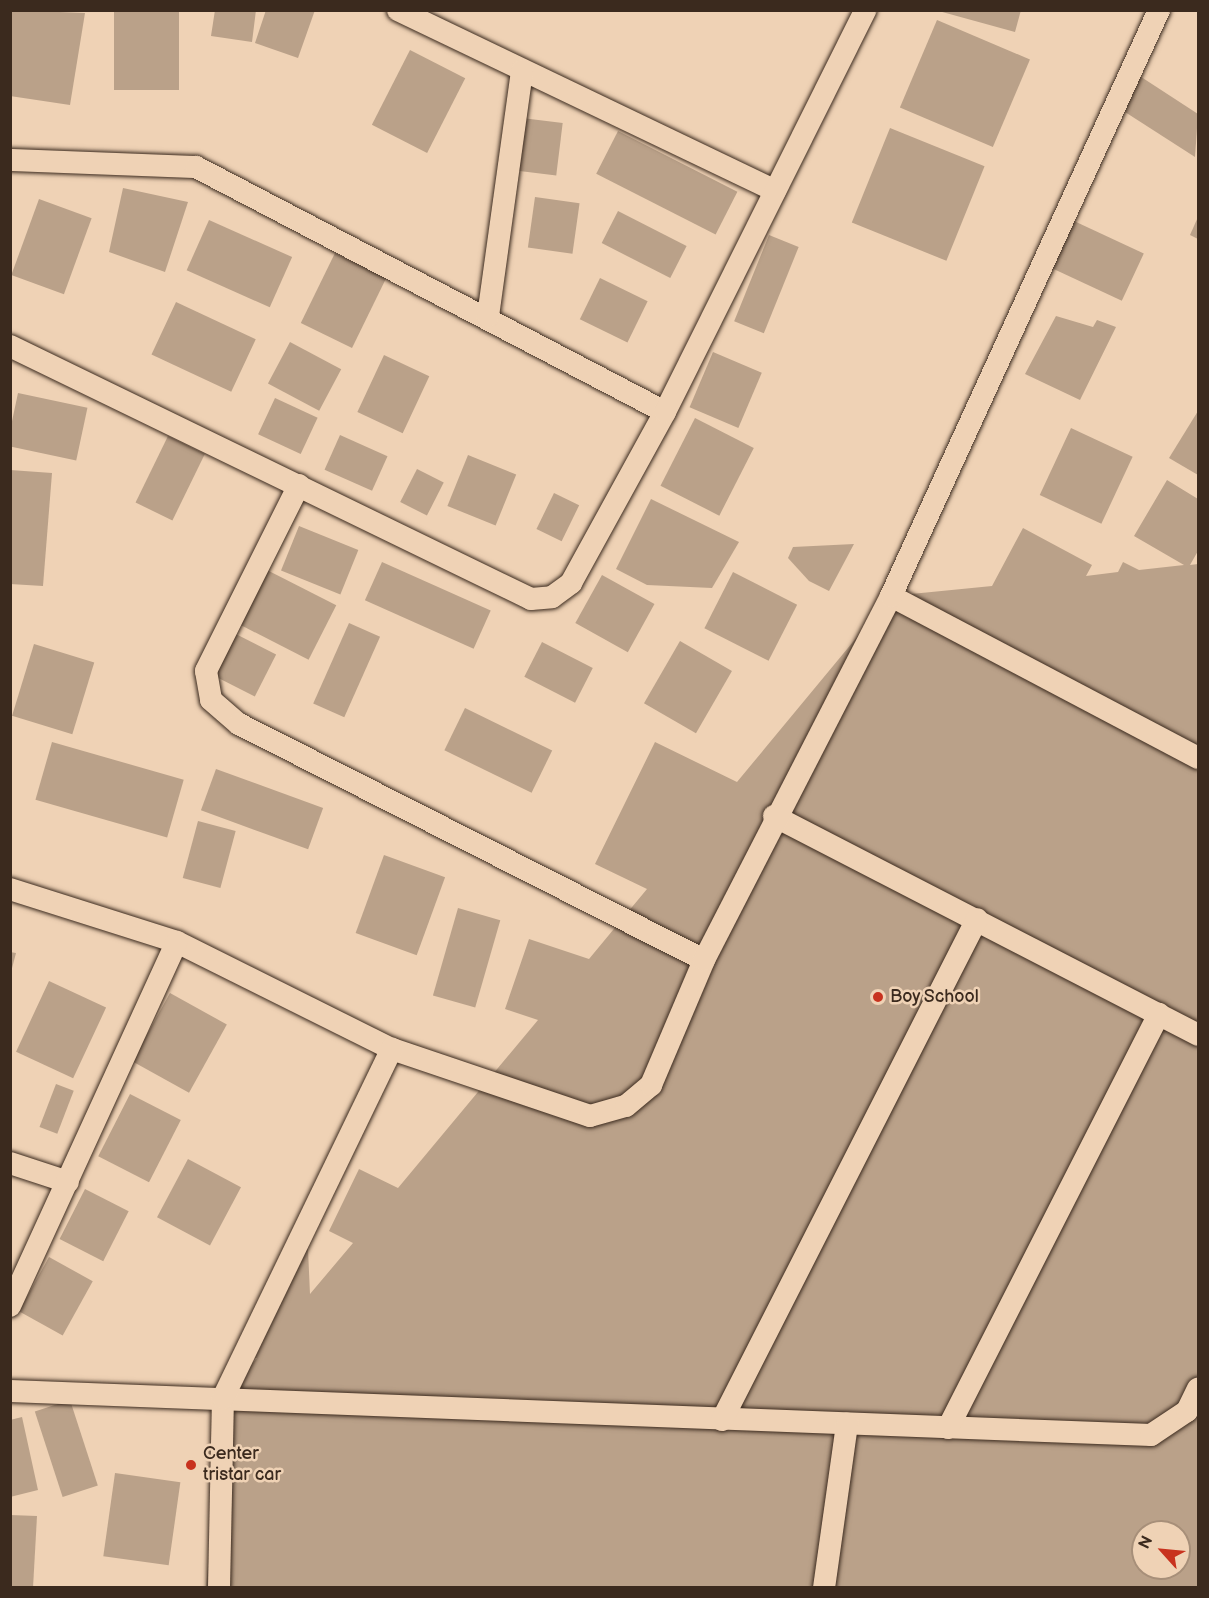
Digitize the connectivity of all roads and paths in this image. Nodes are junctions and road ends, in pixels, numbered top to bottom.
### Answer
1 (398, 10) edge
2 (865, 10) edge
3 (1159, 10) edge
4 (522, 70) junction
5 (10, 160) edge
6 (775, 191) junction
7 (488, 316) junction
8 (10, 346) edge
9 (664, 412) junction
10 (299, 485) junction
11 (891, 596) junction
12 (1198, 758) edge
13 (774, 816) junction
14 (10, 889) edge
15 (977, 919) junction
16 (177, 942) junction
17 (704, 960) junction
18 (1159, 1014) junction
19 (1198, 1035) edge
20 (392, 1048) junction
21 (10, 1163) edge
22 (68, 1182) junction
23 (10, 1306) edge
24 (1198, 1388) edge
25 (10, 1391) edge
26 (223, 1398) junction
27 (722, 1420) junction
28 (848, 1424) junction
29 (948, 1428) junction
30 (219, 1587) edge
31 (824, 1587) edge

1 - 4 street
2 - 6 street
3 - 11 street
4 - 6 street
4 - 7 street
5 - 7 street
6 - 9 street
7 - 9 street
8 - 10 street
9 - 10 street
10 - 17 street
11 - 12 street
11 - 13 street
13 - 15 street
13 - 17 street
14 - 16 street
15 - 18 street
15 - 27 street
16 - 20 street
16 - 22 street
17 - 20 street
18 - 19 street
18 - 29 street
20 - 26 street
21 - 22 street
22 - 23 street
24 - 29 street
25 - 26 street
26 - 27 street
26 - 30 street
27 - 28 street
28 - 29 street
28 - 31 street

